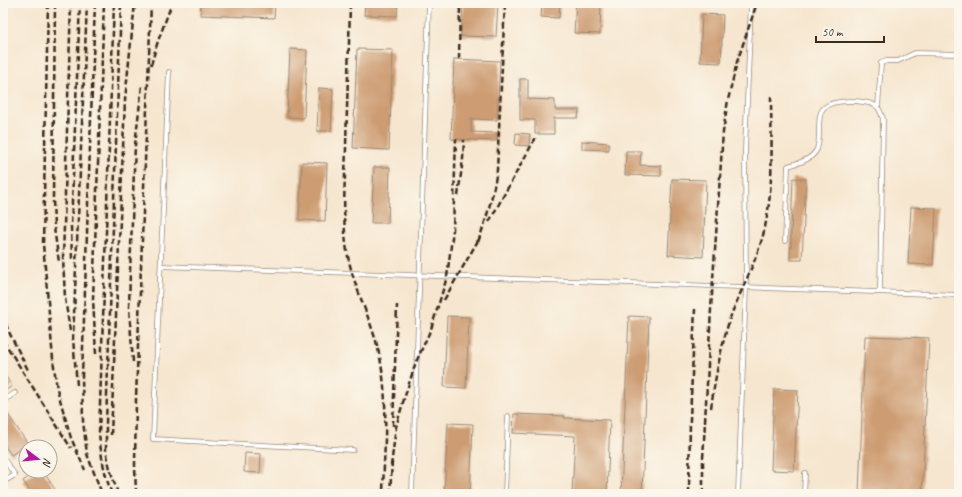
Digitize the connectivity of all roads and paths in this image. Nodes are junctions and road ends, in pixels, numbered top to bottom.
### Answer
1 (429, 3) edge
2 (751, 3) edge
3 (959, 54) edge
4 (169, 72) dead end
5 (878, 107) junction
6 (785, 242) dead end
7 (161, 266) junction
8 (419, 276) junction
9 (746, 288) junction
10 (880, 292) junction
11 (959, 295) edge
12 (15, 393) dead end
13 (3, 400) edge
14 (508, 416) dead end
15 (353, 450) dead end
16 (3, 458) edge
17 (805, 473) dead end
18 (3, 482) edge
19 (412, 494) edge
20 (505, 494) edge
21 (738, 494) edge
22 (804, 494) edge

1 - 8 lane
2 - 9 lane
3 - 5 lane
4 - 7 lane
5 - 6 lane
5 - 10 lane
7 - 8 lane
7 - 15 lane
8 - 9 lane
8 - 19 lane
9 - 10 lane
9 - 21 lane
10 - 11 lane
12 - 13 lane
14 - 20 lane
16 - 18 lane
17 - 22 lane

